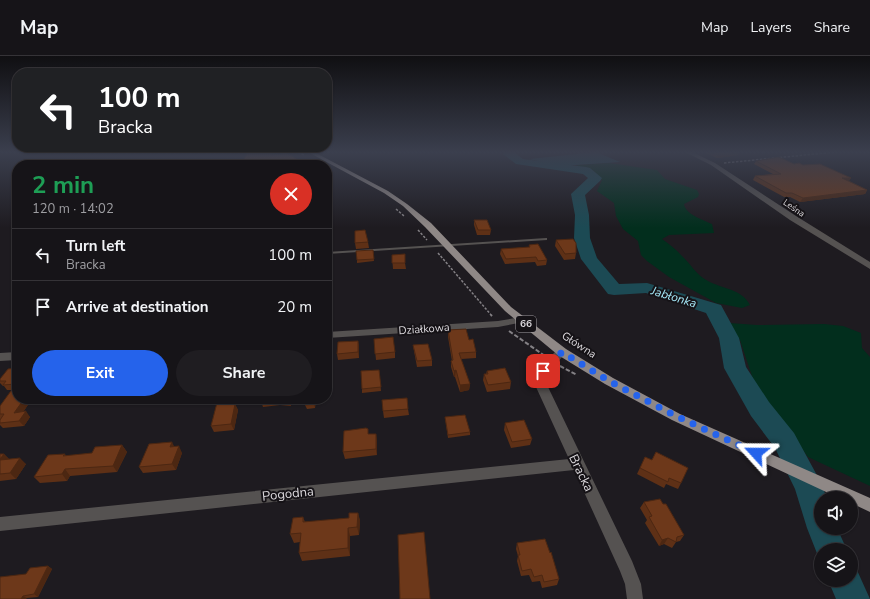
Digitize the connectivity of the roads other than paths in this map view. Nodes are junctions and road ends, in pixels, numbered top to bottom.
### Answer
1 (359, 177) edge
2 (733, 177) edge
3 (546, 239) dead end
4 (448, 246) junction
5 (332, 253) edge
6 (870, 266) edge
7 (521, 320) junction
8 (332, 335) edge
9 (12, 356) edge
10 (0, 357) edge
11 (558, 357) junction
12 (577, 464) junction
13 (870, 505) edge
14 (0, 524) edge
15 (635, 599) edge

1 - 4 main road, Główna / 66
2 - 6 street, Leśna
3 - 4 lane
4 - 5 lane
4 - 7 main road, Główna / 66
7 - 8 street, Działkowa
7 - 11 main road, Główna / 66
9 - 10 street
11 - 12 street, Bracka
11 - 13 main road, Główna / 66
12 - 14 street, Pogodna
12 - 15 street, Bracka

